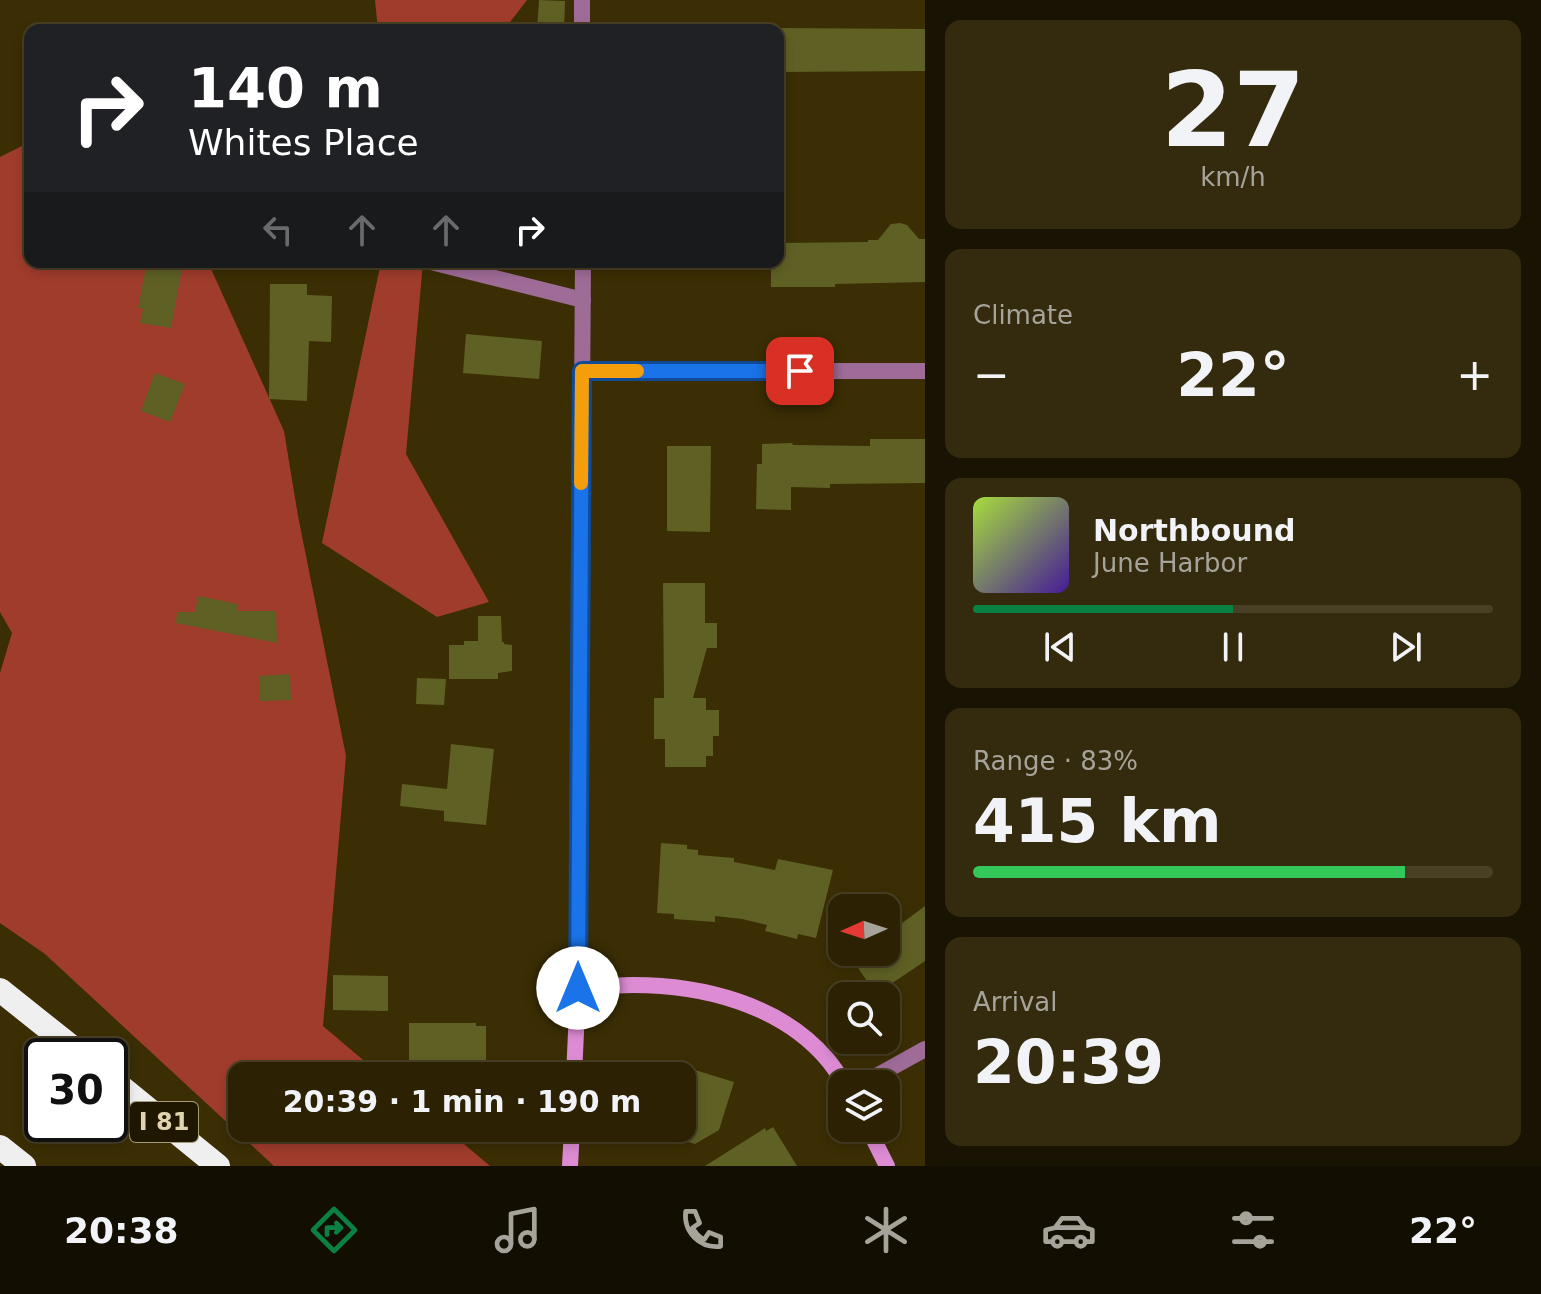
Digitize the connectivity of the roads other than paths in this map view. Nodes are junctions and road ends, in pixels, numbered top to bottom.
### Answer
1 (582, 0) edge
2 (582, 24) edge
3 (455, 268) edge
4 (583, 268) edge
5 (583, 300) junction
6 (582, 371) junction
7 (925, 371) edge
8 (578, 988) junction
9 (0, 990) edge
10 (60, 1038) edge
11 (925, 1049) edge
12 (575, 1062) edge
13 (835, 1070) edge
14 (887, 1070) edge
15 (128, 1093) edge
16 (571, 1142) edge
17 (875, 1142) edge
18 (0, 1147) edge
19 (24, 1166) edge
20 (218, 1166) edge
21 (570, 1166) edge
22 (887, 1166) edge

1 - 2 street
3 - 5 street
4 - 5 street
5 - 6 street
6 - 7 street
6 - 8 street
8 - 12 street
8 - 13 street
9 - 10 highway
11 - 14 street
15 - 20 highway, I 81
16 - 21 street
17 - 22 street
18 - 19 highway

